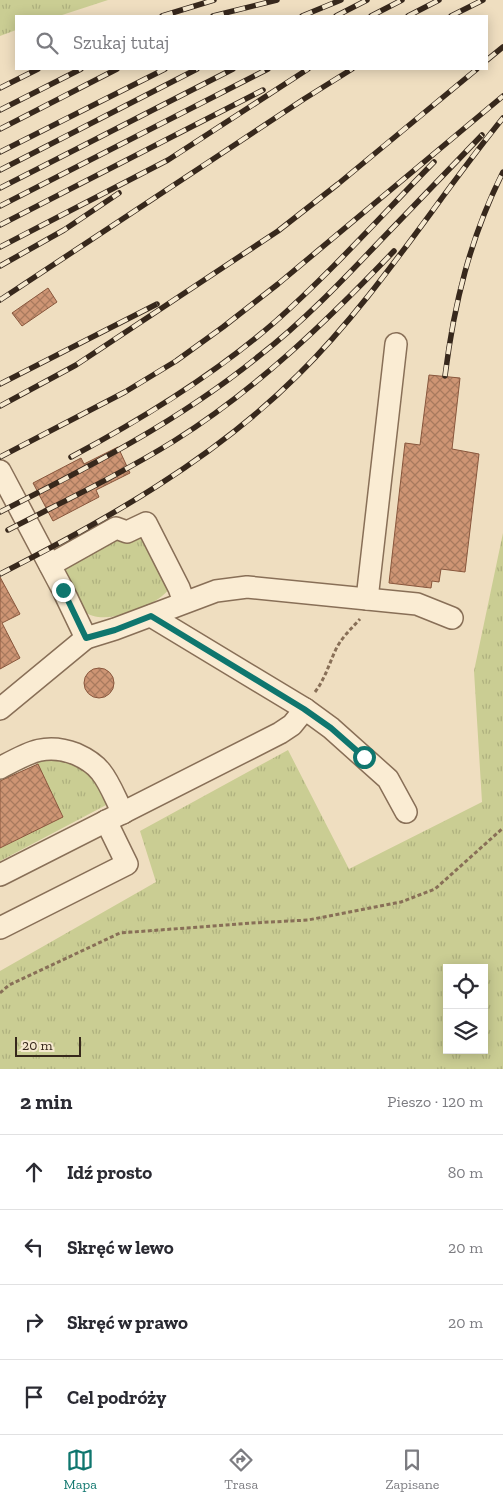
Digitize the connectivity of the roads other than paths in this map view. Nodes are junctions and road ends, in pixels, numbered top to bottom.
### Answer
1 (396, 344) dead end
2 (0, 471) edge
3 (50, 564) junction
4 (366, 599) junction
5 (184, 602) junction
6 (151, 616) junction
7 (452, 618) dead end
8 (86, 638) junction
9 (0, 709) edge
10 (304, 709) junction
11 (0, 768) edge
12 (406, 812) dead end
13 (114, 817) junction
14 (0, 875) edge
15 (0, 928) edge

1 - 4 lane
2 - 3 lane
3 - 5 lane
3 - 8 lane
4 - 5 lane
4 - 7 lane
5 - 6 lane
6 - 8 lane
6 - 10 lane
8 - 9 lane
10 - 12 lane
10 - 13 lane
11 - 13 lane
13 - 14 lane
13 - 15 lane

